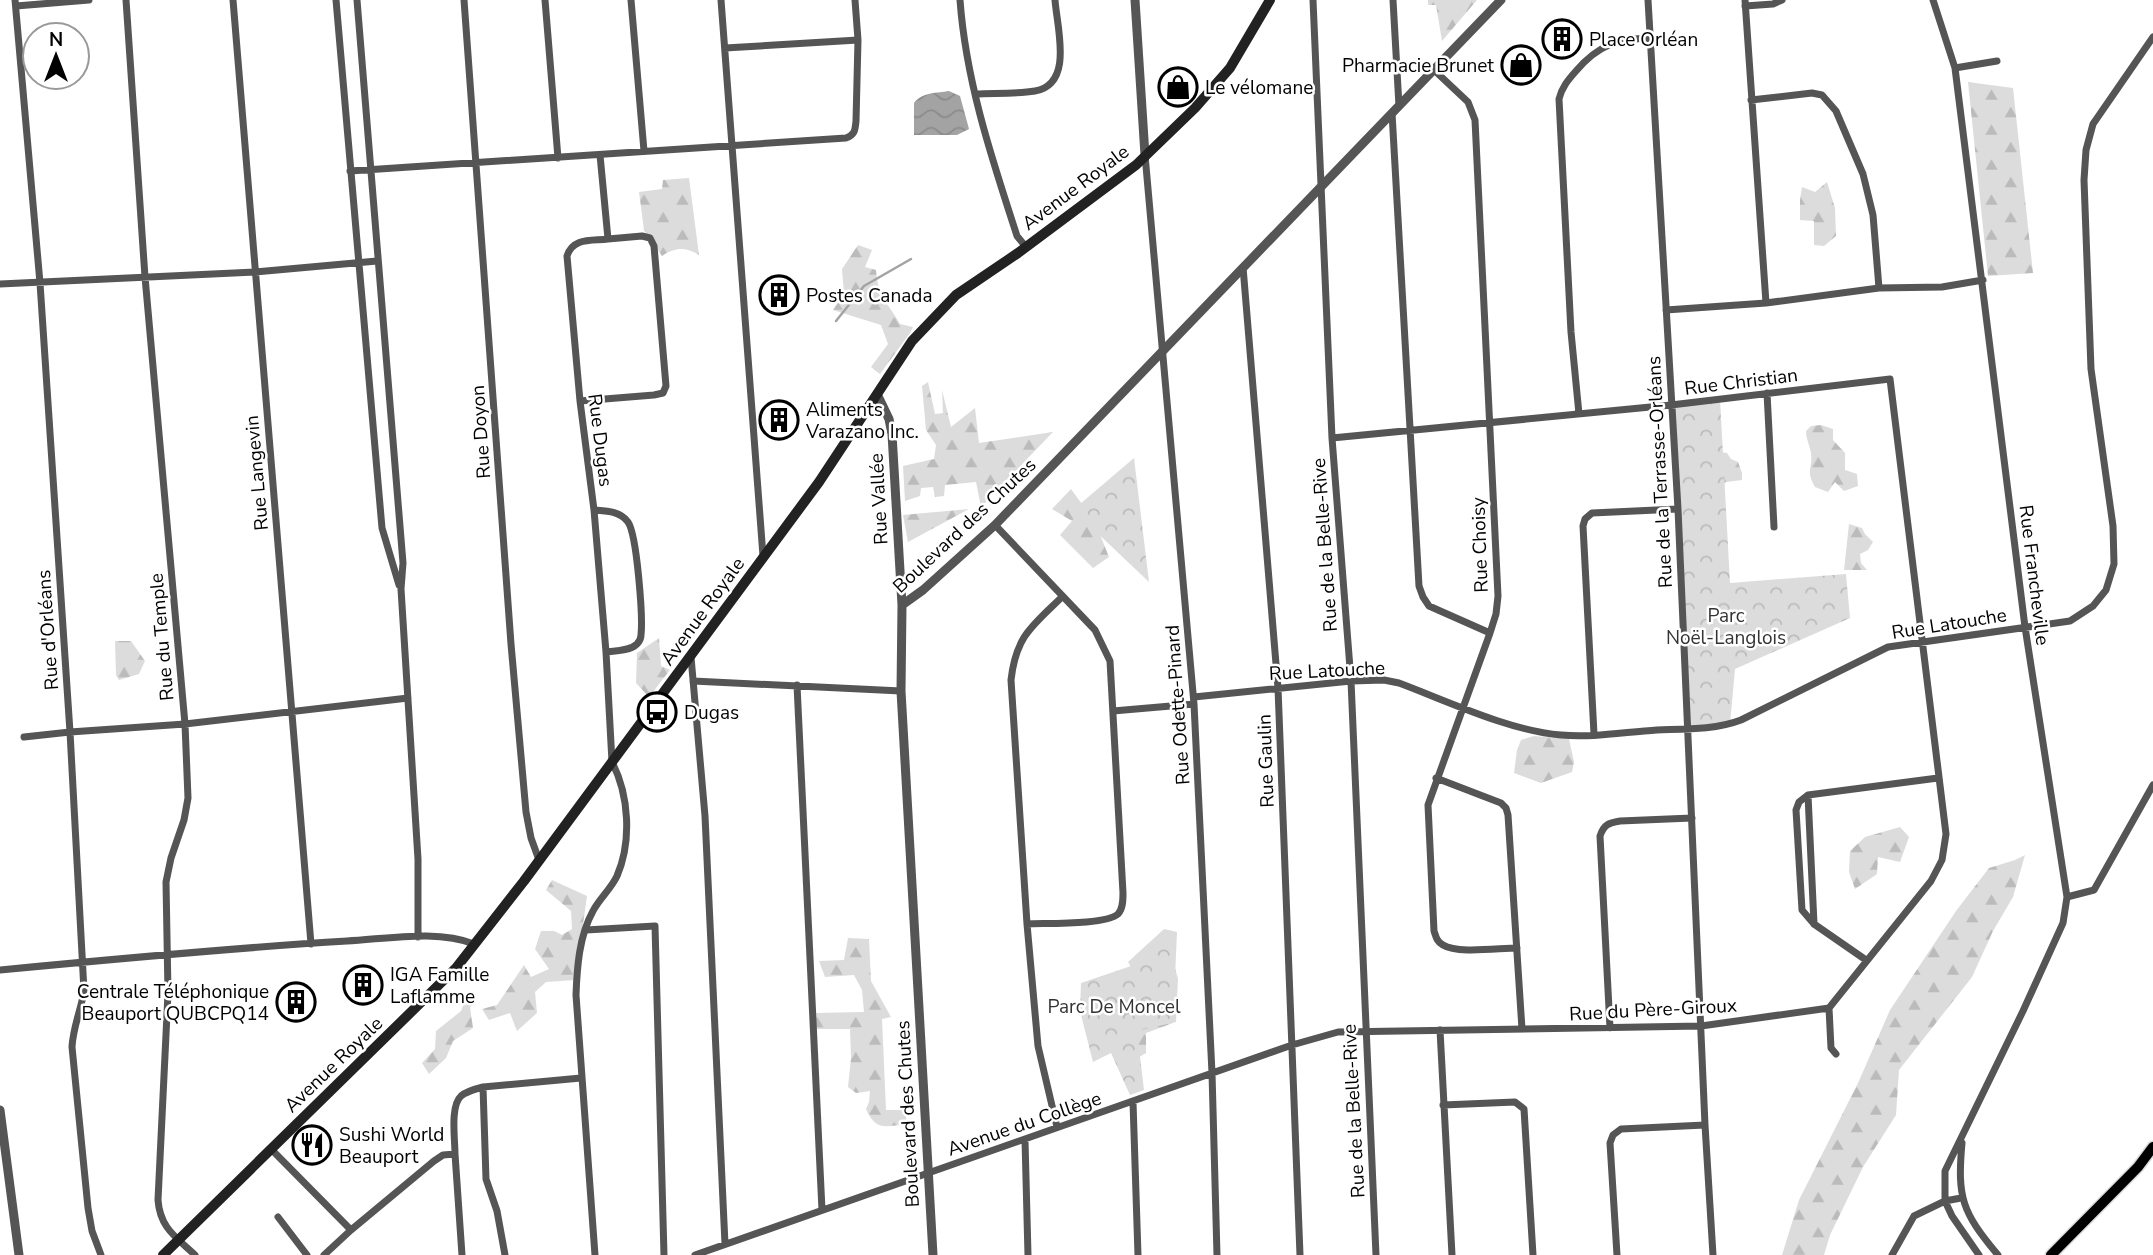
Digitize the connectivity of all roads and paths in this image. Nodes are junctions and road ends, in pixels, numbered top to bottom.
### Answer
1 (89, 0) edge
2 (126, 0) edge
3 (233, 0) edge
4 (335, 0) edge
5 (357, 0) edge
6 (464, 0) edge
7 (545, 0) edge
8 (631, 0) edge
9 (721, 0) edge
10 (855, 0) edge
11 (960, 0) edge
12 (1055, 0) edge
13 (1135, 0) edge
14 (1270, 0) edge
15 (1313, 0) edge
16 (1393, 0) edge
17 (1501, 0) edge
18 (1648, 0) edge
19 (1782, 0) edge
20 (1933, 0) edge
21 (16, 3) edge
22 (1745, 3) edge
23 (2153, 37) edge
24 (1650, 38) junction
25 (858, 40) junction
26 (725, 48) junction
27 (1997, 61) dead end
28 (1955, 68) junction
29 (1434, 70) junction
30 (975, 94) junction
31 (1751, 100) junction
32 (1395, 109) junction
33 (732, 145) junction
34 (644, 151) junction
35 (600, 155) junction
36 (1145, 155) junction
37 (558, 159) junction
38 (477, 163) junction
39 (371, 170) junction
40 (350, 172) junction
41 (1321, 187) junction
42 (608, 239) junction
43 (1026, 247) junction
44 (377, 261) junction
45 (359, 262) junction
46 (1244, 267) junction
47 (255, 272) junction
48 (145, 277) junction
49 (1983, 280) junction
50 (40, 283) junction
51 (0, 284) edge
52 (1879, 288) junction
53 (1766, 303) junction
54 (1666, 310) junction
55 (1162, 353) junction
56 (1767, 393) junction
57 (877, 394) junction
58 (580, 401) junction
59 (1671, 405) junction
60 (1578, 414) junction
61 (1490, 423) junction
62 (1411, 430) junction
63 (1332, 438) junction
64 (1678, 509) junction
65 (594, 510) junction
66 (995, 525) junction
67 (1774, 527) dead end
68 (764, 556) junction
69 (401, 589) junction
70 (1062, 597) junction
71 (902, 605) junction
72 (2025, 627) junction
73 (1490, 633) junction
74 (1924, 641) junction
75 (606, 652) junction
76 (691, 657) junction
77 (692, 681) junction
78 (1350, 681) junction
79 (797, 685) junction
80 (1278, 688) junction
81 (901, 691) junction
82 (408, 698) junction
83 (1194, 700) junction
84 (1462, 707) junction
85 (1113, 711) junction
86 (292, 712) junction
87 (185, 724) junction
88 (1689, 729) junction
89 (70, 732) junction
90 (1594, 734) junction
91 (24, 737) dead end
92 (612, 762) junction
93 (1436, 778) junction
94 (1938, 778) junction
95 (2153, 785) edge
96 (1808, 795) junction
97 (1692, 818) junction
98 (539, 860) junction
99 (2067, 897) junction
100 (1027, 924) junction
101 (1814, 924) junction
102 (586, 930) junction
103 (418, 937) junction
104 (311, 944) junction
105 (474, 944) junction
106 (1517, 948) junction
107 (166, 956) junction
108 (1866, 960) junction
109 (82, 962) junction
110 (0, 970) edge
111 (1829, 1008) junction
112 (1701, 1026) junction
113 (1611, 1028) junction
114 (1522, 1029) junction
115 (1440, 1030) junction
116 (1365, 1032) junction
117 (1292, 1045) junction
118 (1836, 1054) dead end
119 (1212, 1073) junction
120 (581, 1078) junction
121 (483, 1087) junction
122 (1133, 1102) junction
123 (1443, 1105) junction
124 (0, 1110) edge
125 (1705, 1125) junction
126 (1057, 1127) junction
127 (1962, 1135) junction
128 (1025, 1140) junction
129 (2153, 1147) edge
130 (271, 1149) junction
131 (455, 1154) junction
132 (928, 1173) junction
133 (1961, 1198) junction
134 (1945, 1201) junction
135 (822, 1210) junction
136 (278, 1217) dead end
137 (351, 1230) junction
138 (179, 1240) junction
139 (725, 1244) junction
140 (19, 1255) edge
141 (102, 1255) edge
142 (163, 1255) edge
143 (195, 1255) edge
144 (307, 1255) edge
145 (324, 1255) edge
146 (462, 1255) edge
147 (505, 1255) edge
148 (595, 1255) edge
149 (664, 1255) edge
150 (695, 1255) edge
151 (933, 1255) edge
152 (1028, 1255) edge
153 (1138, 1255) edge
154 (1217, 1255) edge
155 (1300, 1255) edge
156 (1376, 1255) edge
157 (1452, 1255) edge
158 (1533, 1255) edge
159 (1618, 1255) edge
160 (1713, 1255) edge
161 (1892, 1255) edge
162 (1979, 1255) edge
163 (1998, 1255) edge
164 (2051, 1255) edge

1 - 21 street
2 - 48 street, Rue du Temple
3 - 47 street, Rue Langevin
4 - 40 street
5 - 39 street
6 - 38 street, Rue Doyon
7 - 37 street
8 - 34 street
9 - 26 street
10 - 25 street
11 - 30 street
12 - 30 street
13 - 36 street
14 - 36 main road, Avenue Royale
15 - 41 street, Rue de la Belle-Rive
16 - 32 street
17 - 29 street, Boulevard des Chutes
18 - 24 street, Rue de la Terrasse-Orléans
19 - 22 street
20 - 28 street, Rue Francheville
21 - 50 street, Rue d'Orléans
22 - 31 street
23 - 72 street, Rue Latouche
24 - 54 street, Rue de la Terrasse-Orléans
24 - 60 street
25 - 26 street
25 - 33 street
26 - 33 street
27 - 28 street
28 - 49 street, Rue Francheville
29 - 32 street, Boulevard des Chutes
29 - 61 street, Rue Choisy
30 - 43 street
31 - 52 street
31 - 53 street
32 - 41 street, Boulevard des Chutes
32 - 62 street
33 - 34 street
33 - 68 street
34 - 35 street
35 - 37 street
35 - 42 street
36 - 43 main road, Avenue Royale
36 - 55 street, Rue Odette-Pinard
37 - 38 street
38 - 39 street
38 - 98 street, Rue Doyon
39 - 40 street
39 - 44 street
40 - 45 street
41 - 46 street, Boulevard des Chutes
41 - 63 street, Rue de la Belle-Rive
42 - 58 street, Rue Dugas
42 - 58 street, Rue Dugas
43 - 57 main road, Avenue Royale
44 - 45 street
44 - 69 street
45 - 47 street
45 - 69 street
46 - 55 street, Boulevard des Chutes
46 - 80 street, Rue Gaulin
47 - 48 street
47 - 86 street, Rue Langevin
48 - 50 street
48 - 87 street, Rue du Temple
49 - 52 street
49 - 72 street, Rue Francheville
50 - 51 street
50 - 89 street, Rue d'Orléans
52 - 53 street
53 - 54 street
54 - 59 street, Rue de la Terrasse-Orléans
55 - 66 street, Boulevard des Chutes
55 - 83 street, Rue Odette-Pinard
56 - 59 street, Rue Christian
56 - 67 street
56 - 74 street, Rue Christian
57 - 68 main road, Avenue Royale
57 - 71 street, Rue Vallée
58 - 65 street, Rue Dugas
59 - 60 street, Rue Christian
59 - 64 street, Rue de la Terrasse-Orléans
60 - 61 street, Rue Christian
61 - 62 street, Rue Christian
61 - 73 street, Rue Choisy
62 - 63 street, Rue Christian
62 - 73 street
63 - 78 street, Rue de la Belle-Rive
64 - 88 street, Rue de la Terrasse-Orléans
64 - 90 street
65 - 75 street, Rue Dugas
65 - 75 street
66 - 70 street
66 - 71 street, Boulevard des Chutes
68 - 76 main road, Avenue Royale
69 - 82 street
70 - 85 street
70 - 100 street
71 - 81 street, Boulevard des Chutes
72 - 74 street, Rue Latouche
72 - 99 street, Rue Francheville
73 - 84 street, Rue Choisy
74 - 88 street, Rue Latouche
74 - 94 street
75 - 92 street, Rue Dugas
76 - 77 street
76 - 92 main road, Avenue Royale
77 - 79 street
77 - 139 street
78 - 80 street, Rue Latouche
78 - 84 street, Rue Latouche
78 - 116 street, Rue de la Belle-Rive
79 - 81 street
79 - 135 street
80 - 83 street, Rue Latouche
80 - 117 street, Rue Gaulin
81 - 132 street, Boulevard des Chutes
82 - 86 street
82 - 103 street
83 - 85 street, Rue Latouche
83 - 119 street, Rue Odette-Pinard
84 - 90 street, Rue Latouche
84 - 93 street, Rue Choisy
85 - 100 street
86 - 87 street
86 - 104 street, Rue Langevin
87 - 89 street
87 - 107 street, Rue du Temple
88 - 90 street, Rue Latouche
88 - 97 street, Rue de la Terrasse-Orléans
89 - 91 street
89 - 109 street, Rue d'Orléans
92 - 98 main road, Avenue Royale
92 - 102 street, Rue Dugas
93 - 106 street
93 - 106 street, Rue Choisy
94 - 96 street
94 - 108 street
95 - 99 street
96 - 101 street
96 - 101 street
97 - 112 street, Rue de la Terrasse-Orléans
97 - 113 street
98 - 105 main road, Avenue Royale
99 - 127 street, Rue Francheville
100 - 126 street
101 - 108 street
102 - 120 street, Rue Dugas
102 - 149 street
103 - 104 street
103 - 105 street
104 - 107 street
105 - 130 main road, Avenue Royale
106 - 114 street
107 - 109 street
107 - 138 street, Rue du Temple
108 - 111 street
109 - 110 street
109 - 141 street, Rue d'Orléans
111 - 112 street, Rue du Père-Giroux
111 - 118 street
112 - 113 street, Rue du Père-Giroux
112 - 125 street, Rue de la Terrasse-Orléans
113 - 114 street, Rue du Père-Giroux
114 - 115 street, Rue du Père-Giroux
115 - 116 street, Rue du Père-Giroux
115 - 123 street
116 - 117 street, Avenue du Collège
116 - 156 street, Rue de la Belle-Rive
117 - 119 street, Avenue du Collège
117 - 155 street, Rue Gaulin
119 - 122 street, Avenue du Collège
119 - 154 street, Rue Odette-Pinard
120 - 121 street
120 - 148 street, Rue Dugas
121 - 131 street
121 - 147 street
122 - 126 street, Avenue du Collège
122 - 153 street
123 - 157 street
123 - 158 street
124 - 140 street
125 - 159 street
125 - 160 street, Rue de la Terrasse-Orléans
126 - 128 street, Avenue du Collège
127 - 133 street, Rue Francheville
127 - 134 street, Rue Francheville
128 - 132 street, Avenue du Collège
128 - 152 street
129 - 164 main road
130 - 137 street
130 - 138 main road, Avenue Royale
131 - 137 street
131 - 146 street
132 - 135 street, Avenue du Collège
132 - 151 street, Boulevard des Chutes
133 - 134 street
133 - 163 street, Rue Francheville
134 - 161 street
134 - 162 street
135 - 139 street, Avenue du Collège
136 - 144 street
137 - 145 street
138 - 142 main road, Avenue Royale
138 - 143 street, Rue du Temple
139 - 150 street, Avenue du Collège

